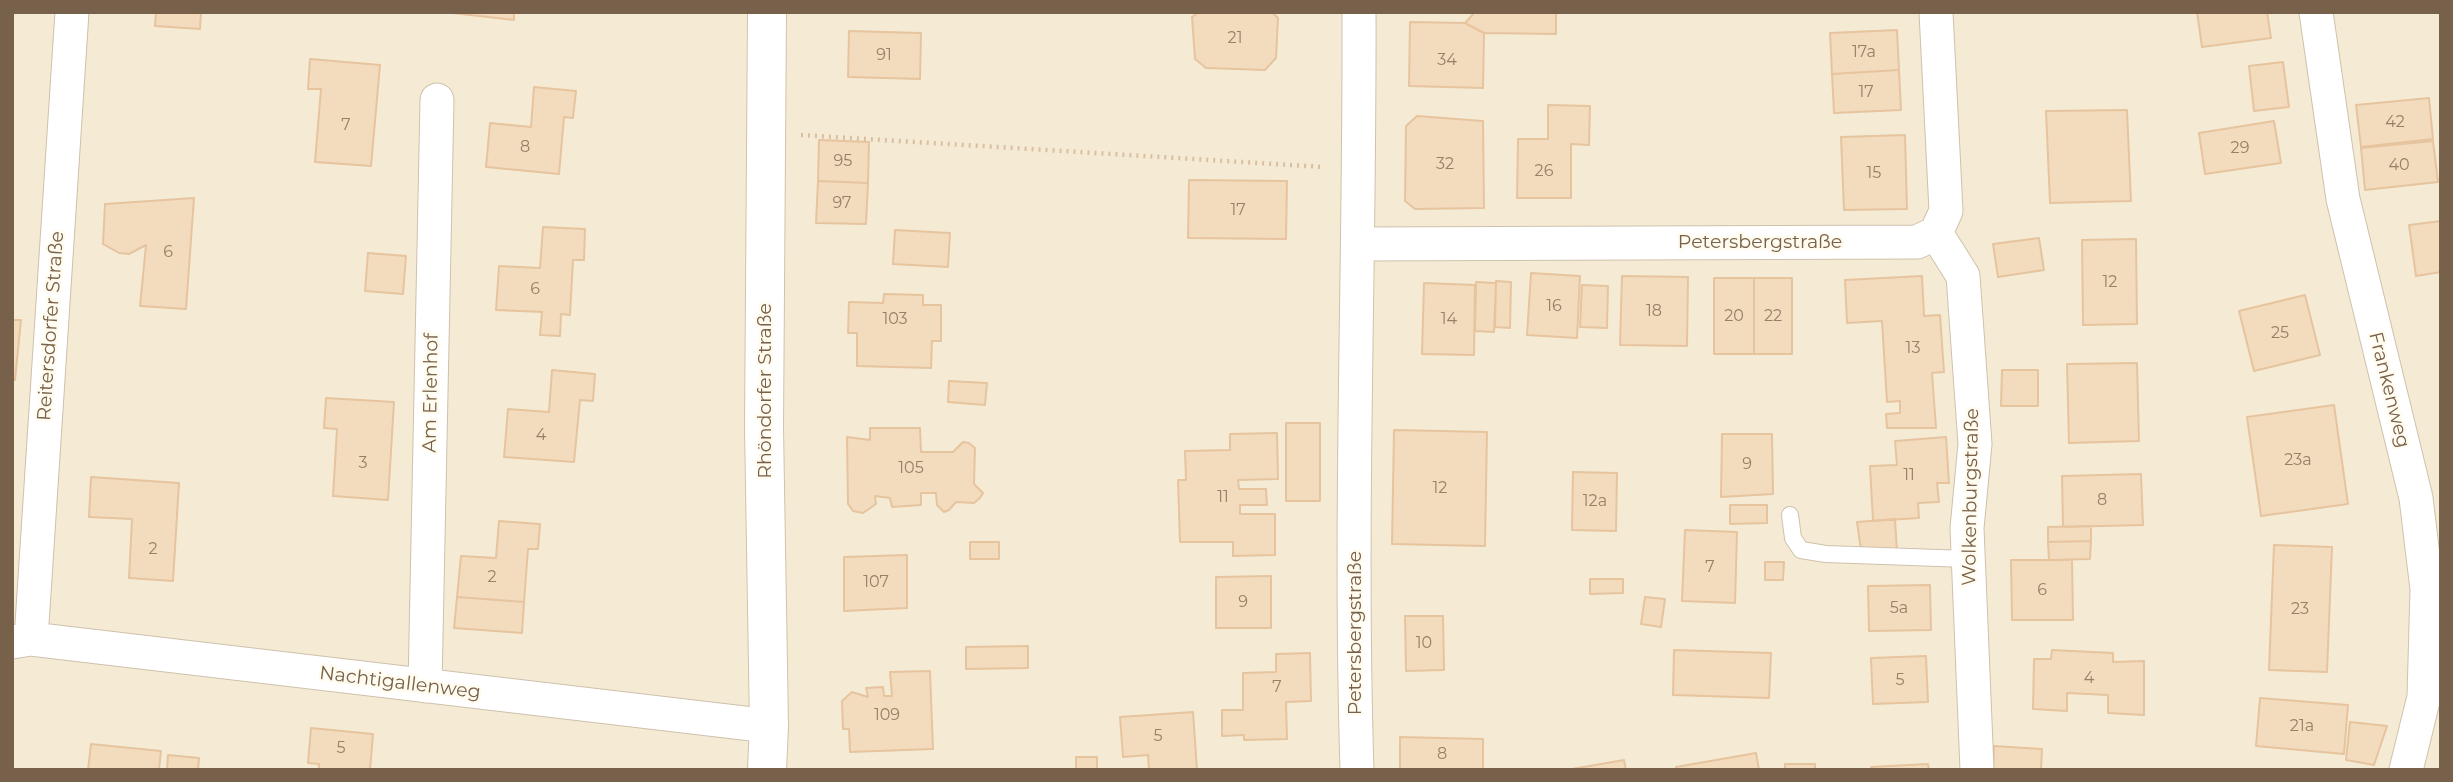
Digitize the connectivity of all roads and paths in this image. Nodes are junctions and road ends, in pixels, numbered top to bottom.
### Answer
1 (72, 12) edge
2 (766, 12) edge
3 (1359, 12) edge
4 (1936, 12) edge
5 (2316, 12) edge
6 (437, 100) dead end
7 (794, 135) dead end
8 (1359, 169) junction
9 (1936, 233) junction
10 (1359, 244) junction
11 (1790, 515) dead end
12 (1967, 559) junction
13 (23, 575) edge
14 (21, 640) edge
15 (425, 686) junction
16 (769, 726) junction
17 (766, 770) edge
18 (1356, 770) edge
19 (1977, 770) edge
20 (2406, 770) edge

1 - 13 street, Reitersdorfer Straße
2 - 16 main road, Rhöndorfer Straße
3 - 8 street, Petersbergstraße
4 - 9 street
5 - 20 street, Frankenweg
6 - 15 street, Am Erlenhof
7 - 8 path
8 - 10 street, Petersbergstraße
9 - 10 street, Petersbergstraße
9 - 12 street, Wolkenburgstraße
10 - 18 street, Petersbergstraße
11 - 12 lane
12 - 19 street, Wolkenburgstraße
13 - 14 street, Reitersdorfer Straße
14 - 15 street, Nachtigallenweg
15 - 16 street, Nachtigallenweg
16 - 17 main road, Rhöndorfer Straße

